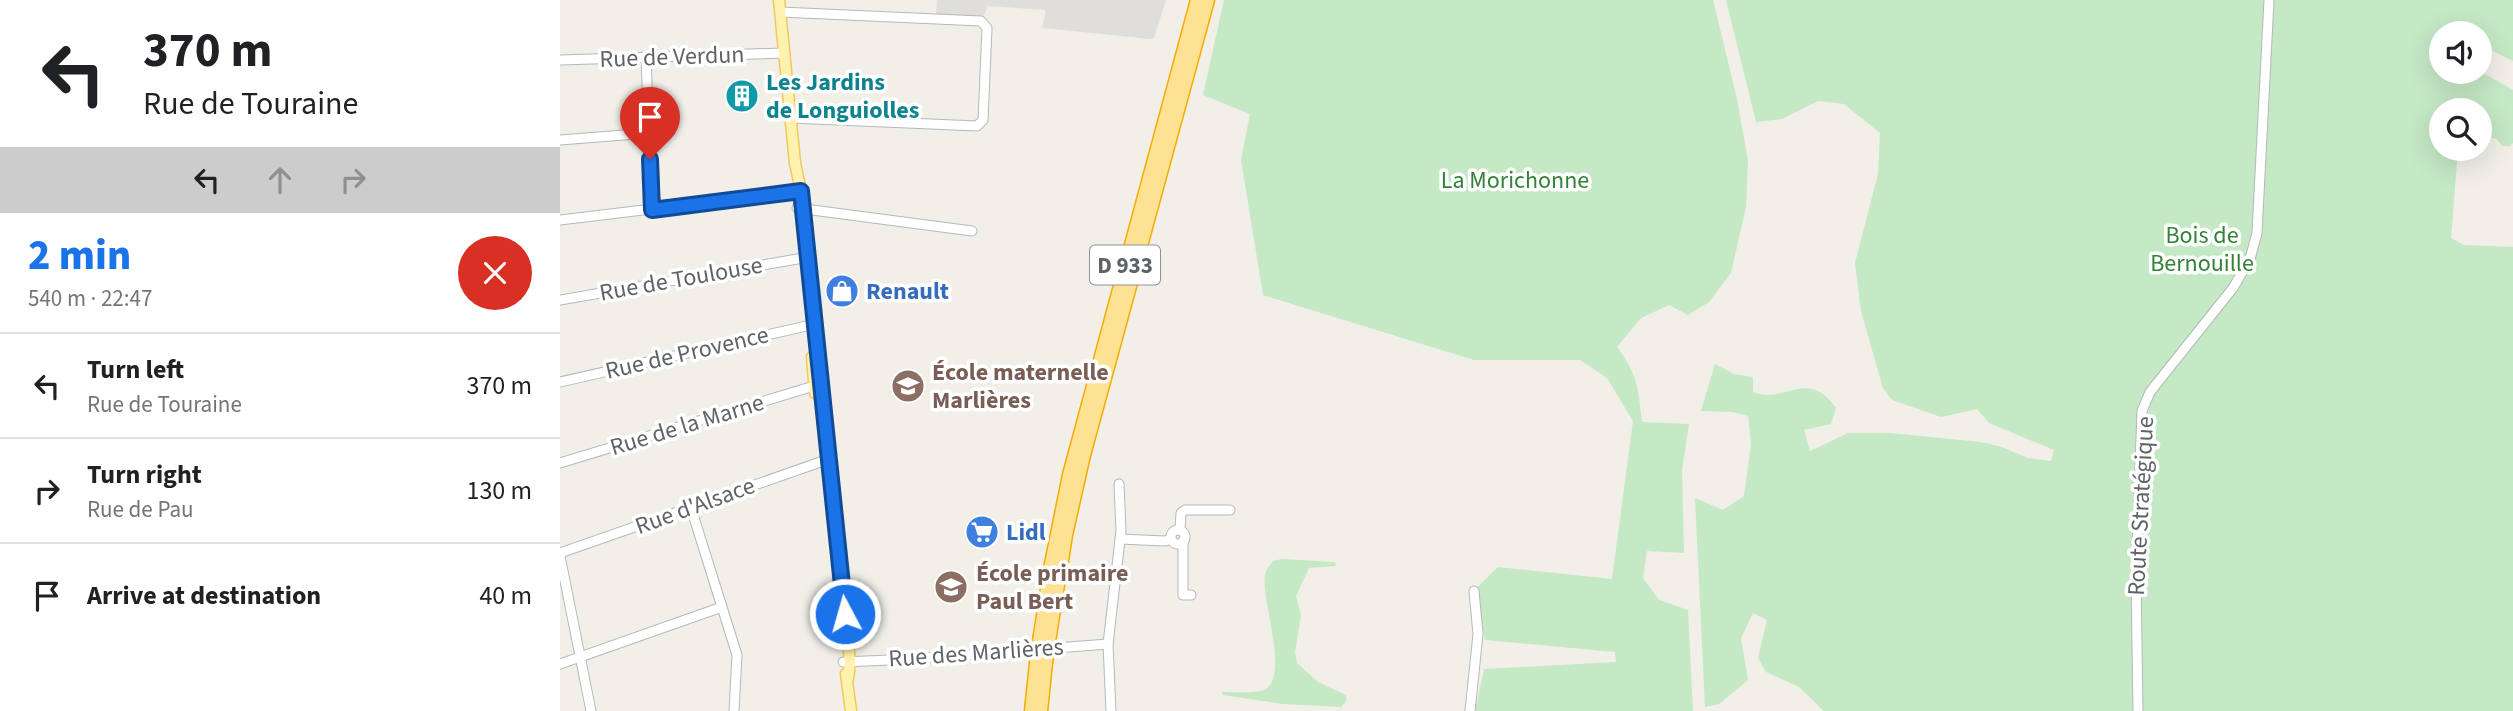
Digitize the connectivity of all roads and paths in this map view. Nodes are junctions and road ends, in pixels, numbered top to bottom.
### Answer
1 (1198, 0) edge
2 (1208, 0) edge
3 (2269, 0) edge
4 (779, 6) edge
5 (784, 53) junction
6 (646, 57) junction
7 (560, 60) edge
8 (791, 118) junction
9 (649, 134) junction
10 (560, 140) edge
11 (798, 191) junction
12 (800, 208) junction
13 (652, 210) junction
14 (560, 220) edge
15 (972, 232) dead end
16 (803, 258) junction
17 (560, 300) edge
18 (812, 324) junction
19 (560, 382) edge
20 (814, 387) junction
21 (826, 459) junction
22 (560, 463) edge
23 (1119, 484) dead end
24 (691, 508) junction
25 (1230, 510) dead end
26 (831, 513) junction
27 (1180, 530) junction
28 (1120, 539) junction
29 (1171, 539) junction
30 (1183, 541) junction
31 (560, 555) edge
32 (1474, 591) dead end
33 (1191, 595) dead end
34 (722, 607) junction
35 (1045, 635) junction
36 (1108, 644) junction
37 (580, 656) junction
38 (846, 662) junction
39 (1041, 663) junction
40 (560, 664) edge
41 (591, 711) edge
42 (734, 711) edge
43 (851, 711) edge
44 (1031, 711) edge
45 (1041, 711) edge
46 (1111, 711) edge
47 (1470, 711) edge
48 (2138, 711) edge

1 - 35 highway, D 933
2 - 35 highway, D 933
3 - 48 street, Route Stratégique
4 - 5 main road
4 - 8 street
5 - 6 street, Rue de Verdun
5 - 8 main road
6 - 7 street, Rue de Verdun
6 - 9 street
8 - 11 main road
9 - 10 street
9 - 13 street
11 - 12 main road
11 - 13 street
12 - 15 street
12 - 16 main road
12 - 18 main road
13 - 14 street
16 - 17 street, Rue de Toulouse
16 - 18 main road
18 - 19 street, Rue de Provence
18 - 20 main road
18 - 21 main road
20 - 21 main road
20 - 22 street, Rue de la Marne
21 - 24 street, Rue d'Alsace
21 - 26 main road
21 - 26 main road
23 - 28 street
24 - 31 street, Rue d'Alsace
24 - 34 street
25 - 27 street
26 - 38 main road
27 - 29 street
27 - 30 street
28 - 29 street
28 - 36 street
29 - 30 street
30 - 33 street
31 - 37 street
32 - 47 street
34 - 37 street
34 - 42 street
35 - 39 highway, D 933, bridge
36 - 38 street, Rue des Marlières
36 - 46 street
37 - 40 street
37 - 41 street
38 - 43 main road
39 - 44 highway, D 933
39 - 45 highway, D 933

